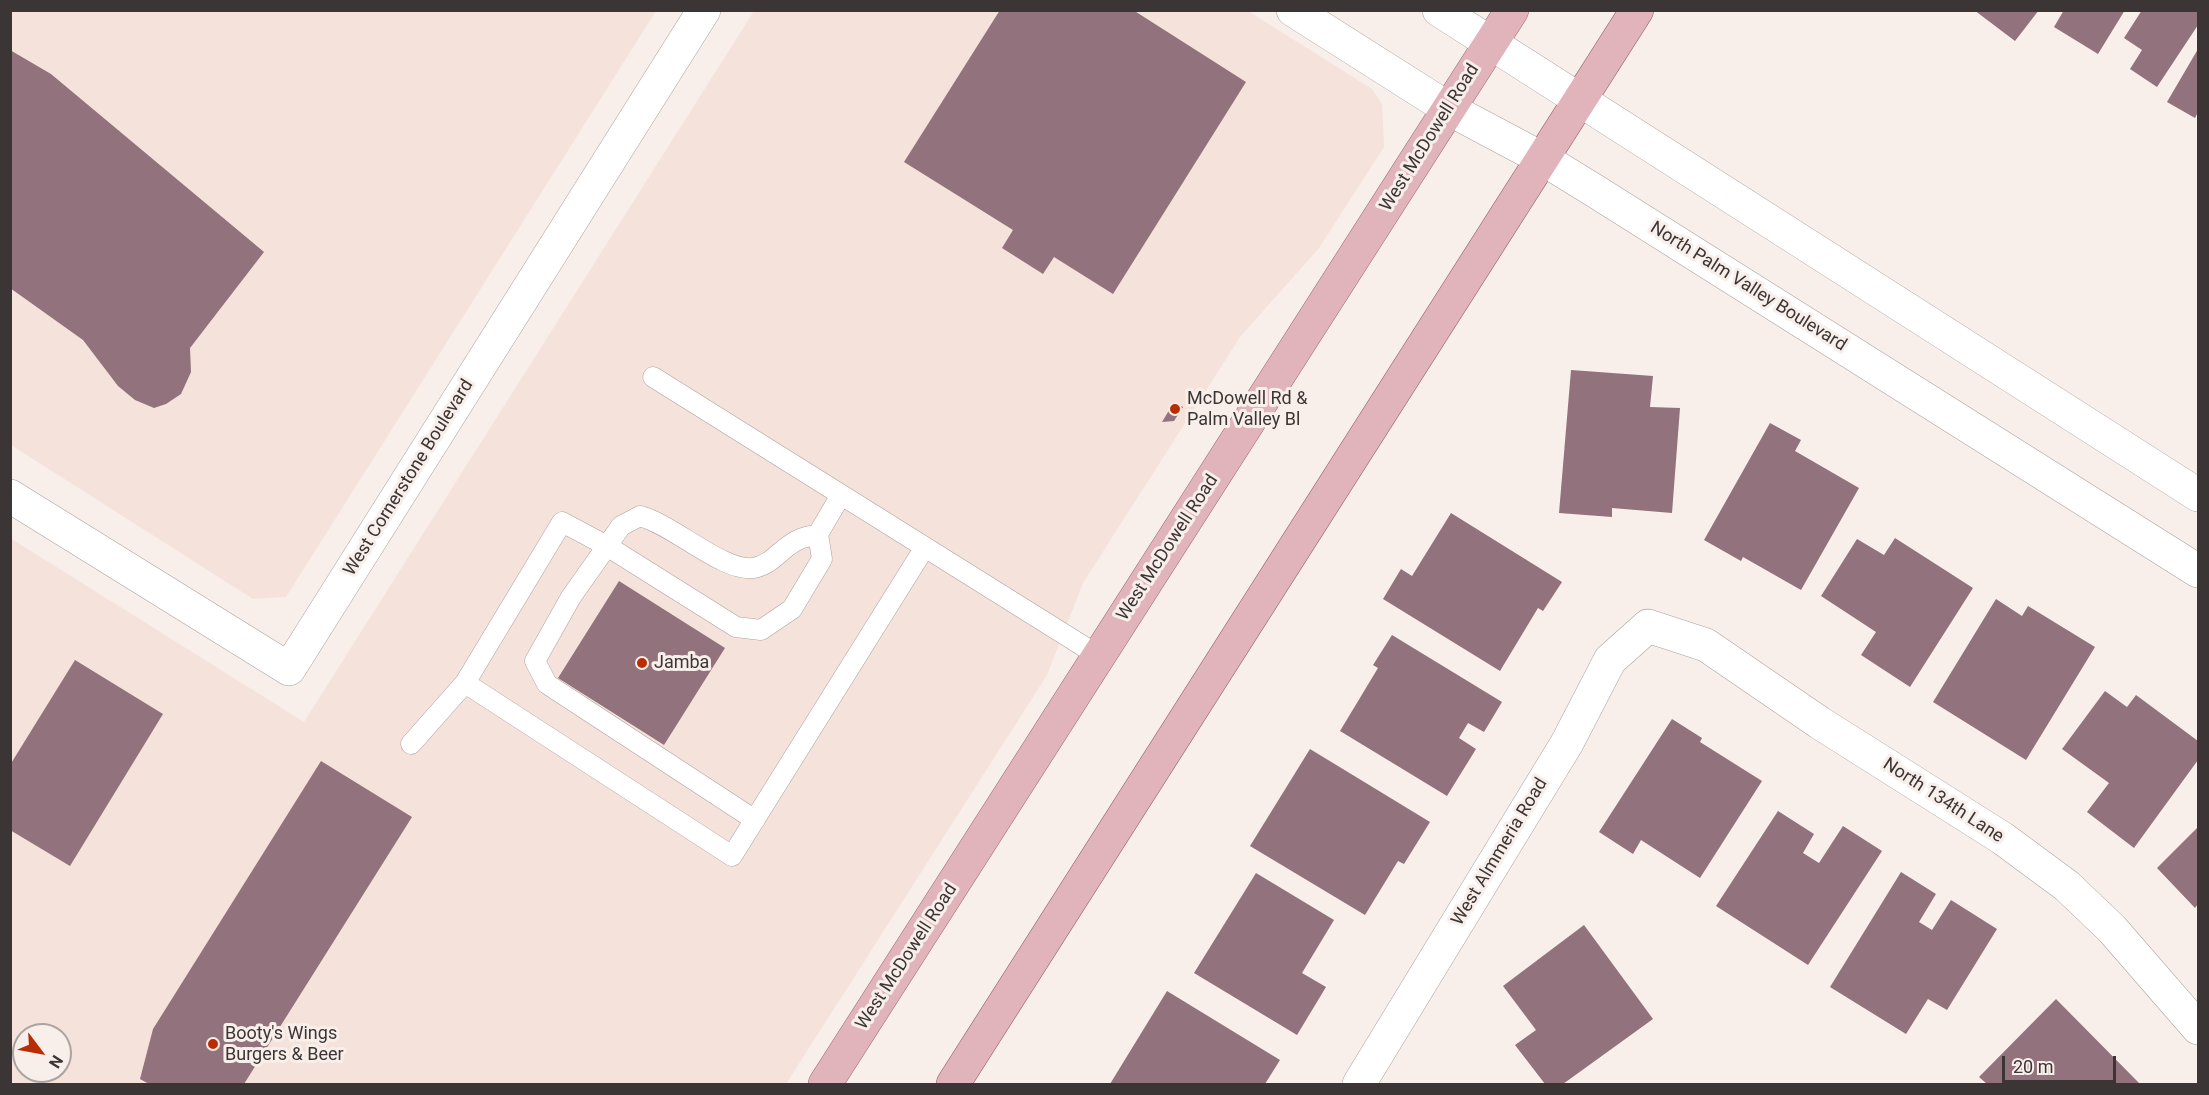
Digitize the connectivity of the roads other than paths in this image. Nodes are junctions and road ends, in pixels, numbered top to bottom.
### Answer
1 (704, 10) edge
2 (1293, 10) edge
3 (1439, 10) edge
4 (1512, 10) edge
5 (1637, 10) edge
6 (1490, 43) junction
7 (1578, 100) junction
8 (1449, 109) junction
9 (1543, 159) junction
10 (652, 377) dead end
11 (10, 495) edge
12 (841, 495) junction
13 (2199, 495) edge
14 (818, 534) junction
15 (607, 546) junction
16 (925, 547) junction
17 (2199, 571) edge
18 (1648, 626) joint
19 (1099, 656) junction
20 (465, 683) junction
21 (411, 744) dead end
22 (755, 820) junction
23 (2199, 1028) edge
24 (825, 1084) edge
25 (953, 1084) edge
26 (1359, 1084) edge

1 - 11 street, West Cornerstone Boulevard
2 - 8 street, North Palm Valley Boulevard
3 - 6 street
4 - 6 main road, West McDowell Road
5 - 7 main road
6 - 7 street
6 - 8 main road, West McDowell Road
7 - 9 main road
7 - 13 street
8 - 9 street, North Palm Valley Boulevard
8 - 19 main road, West McDowell Road
9 - 17 street, North Palm Valley Boulevard
9 - 25 main road
10 - 12 lane
12 - 14 lane
12 - 16 lane
14 - 15 lane
14 - 15 lane
15 - 20 lane
15 - 22 lane
16 - 19 lane
16 - 22 lane
18 - 23 street, North 134th Lane
18 - 26 street, West Almmeria Road
19 - 24 main road, West McDowell Road
20 - 21 lane
20 - 22 lane

